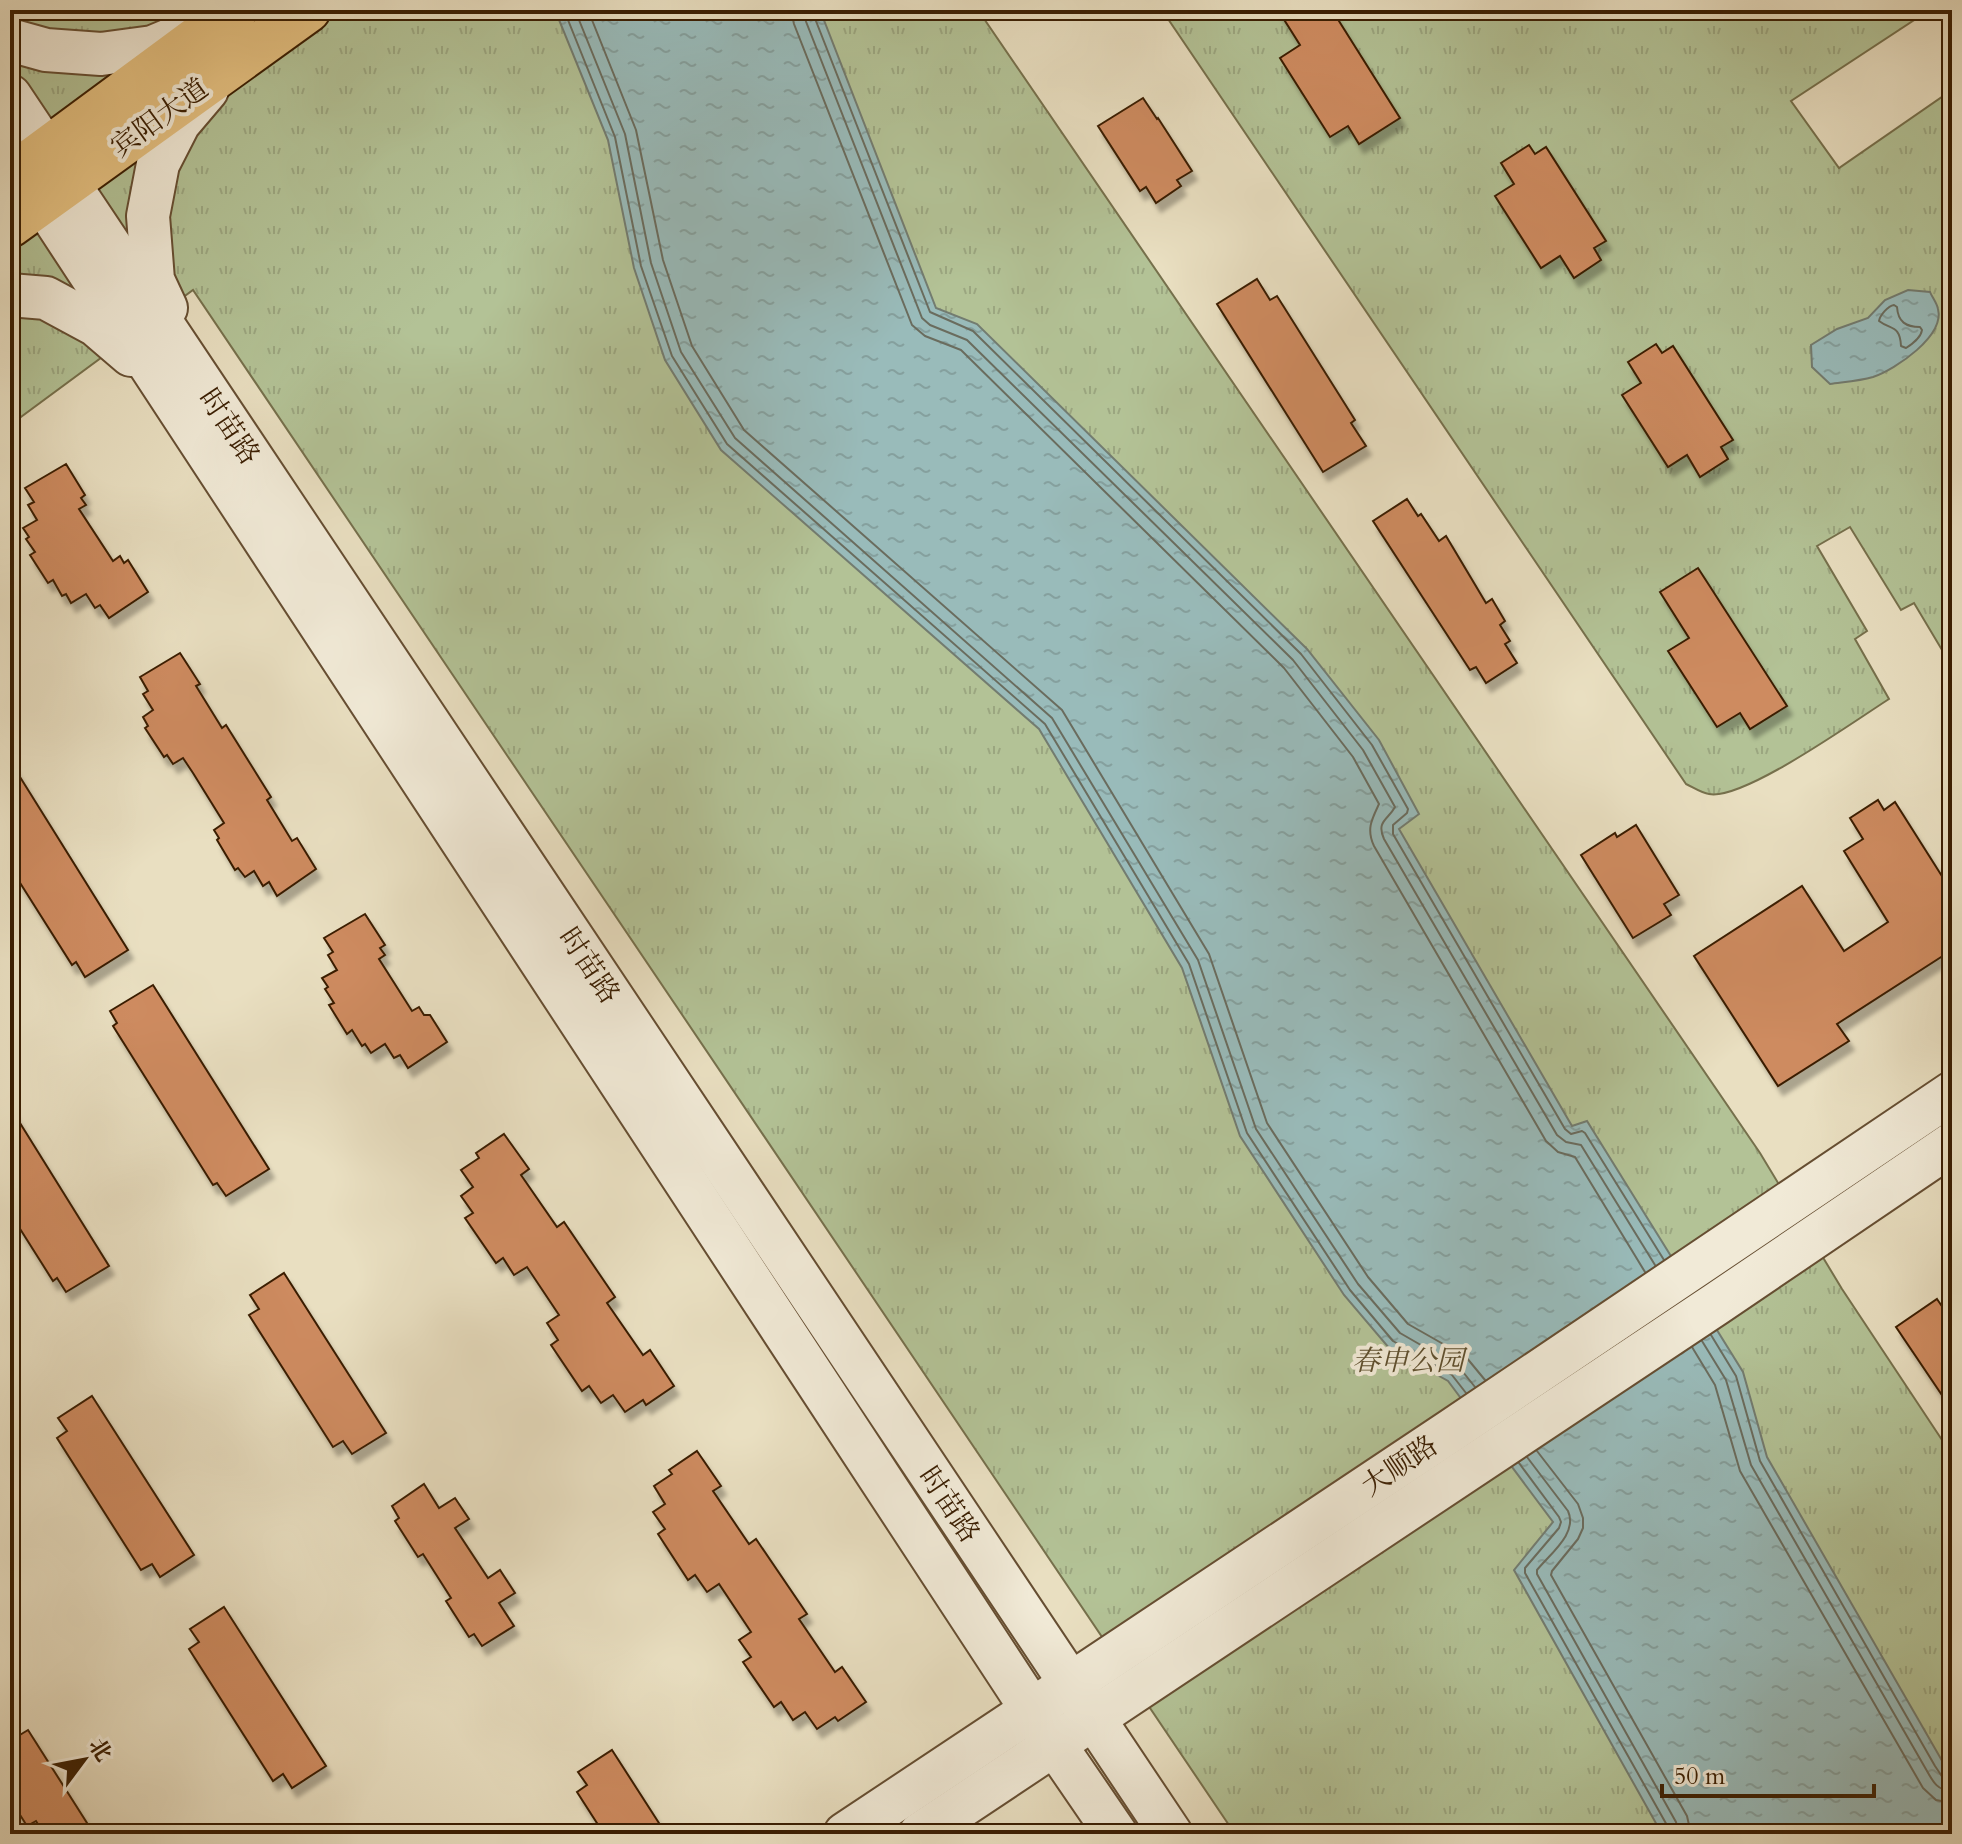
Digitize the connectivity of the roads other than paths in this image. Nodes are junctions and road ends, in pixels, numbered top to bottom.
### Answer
1 (308, 10) edge
2 (232, 13) edge
3 (10, 40) edge
4 (245, 55) junction
5 (10, 96) edge
6 (30, 180) edge
7 (10, 295) edge
8 (180, 380) junction
9 (1952, 1093) edge
10 (1952, 1144) edge
11 (1070, 1684) junction
12 (1093, 1719) junction
13 (1055, 1745) junction
14 (845, 1834) edge
15 (920, 1834) edge
16 (1116, 1834) edge
17 (1171, 1834) edge

1 - 4 highway, 宾阳大道
2 - 3 street
2 - 6 highway, 宾阳大道
4 - 6 highway, 宾阳大道
4 - 8 street
5 - 6 street, 时苗路
6 - 8 street, 时苗路
7 - 8 street
8 - 11 street, 时苗路
8 - 13 street, 时苗路
9 - 11 street, 大顺路
10 - 12 street, 大顺路
11 - 12 street, 时苗路
11 - 14 street, 大顺路
12 - 13 street, 大顺路
12 - 17 street, 时苗路
13 - 15 street, 大顺路
13 - 16 street, 时苗路

